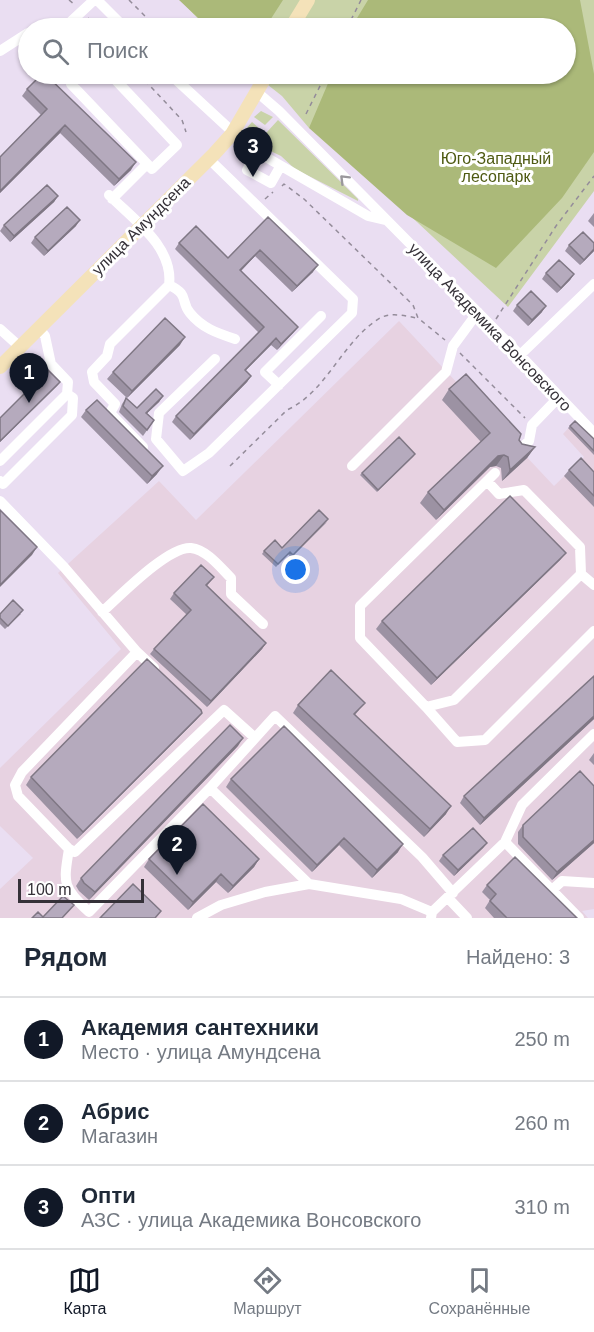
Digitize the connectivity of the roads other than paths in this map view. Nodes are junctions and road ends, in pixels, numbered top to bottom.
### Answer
1 (96, 0) edge
2 (308, 0) edge
3 (75, 18) edge
4 (115, 18) edge
5 (297, 18) edge
6 (18, 39) edge
7 (0, 51) edge
8 (71, 84) edge
9 (119, 84) edge
10 (180, 84) edge
11 (261, 84) edge
12 (257, 92) junction
13 (232, 134) junction
14 (256, 153) junction
15 (209, 159) junction
16 (147, 164) junction
17 (280, 167) junction
18 (386, 220) junction
19 (141, 226) junction
20 (594, 284) edge
21 (169, 285) junction
22 (478, 312) junction
23 (321, 316) dead end
24 (39, 328) junction
25 (0, 329) edge
26 (235, 339) dead end
27 (20, 347) junction
28 (520, 355) junction
29 (215, 359) dead end
30 (0, 367) edge
31 (279, 385) junction
32 (67, 394) junction
33 (558, 398) junction
34 (594, 433) edge
35 (519, 450) edge
36 (150, 454) edge
37 (0, 461) edge
38 (352, 466) dead end
39 (0, 481) edge
40 (0, 501) edge
41 (581, 574) junction
42 (594, 585) edge
43 (102, 612) junction
44 (263, 624) dead end
45 (594, 631) edge
46 (137, 652) junction
47 (163, 676) edge
48 (426, 706) junction
49 (594, 734) edge
50 (254, 737) junction
51 (210, 788) junction
52 (505, 842) junction
53 (69, 849) junction
54 (594, 881) edge
55 (309, 884) junction
56 (552, 890) junction
57 (450, 896) junction
58 (432, 915) edge
59 (197, 918) edge
60 (467, 918) edge
61 (579, 918) edge

1 - 3 street
1 - 4 street
2 - 5 main road
6 - 7 street
8 - 16 street
9 - 16 street
10 - 13 street, улица Академика Вонсовского
11 - 12 main road, улица Амундсена
12 - 13 main road, улица Амундсена
18 -> 12 street, улица Академика Вонсовского
13 - 14 street, улица Академика Вонсовского
13 - 15 main road, улица Амундсена
14 - 17 street, улица Академика Вонсовского
14 - 17 street
15 - 19 main road, улица Амундсена
15 - 31 street
16 - 19 street
17 - 18 street, улица Академика Вонсовского
18 - 22 street, улица Академика Вонсовского
19 - 21 street
19 - 24 main road, улица Амундсена
20 - 28 street
21 - 26 street
21 - 36 street
22 - 28 street, улица Академика Вонсовского
22 - 38 street
23 - 31 street
24 - 27 main road, улица Амундсена
24 - 32 street
25 - 27 street
27 - 30 main road, улица Амундсена
28 - 33 street, улица Академика Вонсовского
29 - 31 street
32 - 37 street
32 - 39 street
33 - 34 street, улица Академика Вонсовского
33 - 35 street
40 - 43 street
41 - 42 street
41 - 48 street
41 - 48 street
43 - 44 street
43 - 46 street
45 - 48 street
46 - 47 street
46 - 53 street
49 - 52 street
50 - 51 street
50 - 53 street
50 - 57 street
51 - 53 street
51 - 55 street
52 - 56 street
52 - 57 street
54 - 56 street
55 - 58 street
55 - 59 street
56 - 61 street
57 - 58 street
57 - 60 street

